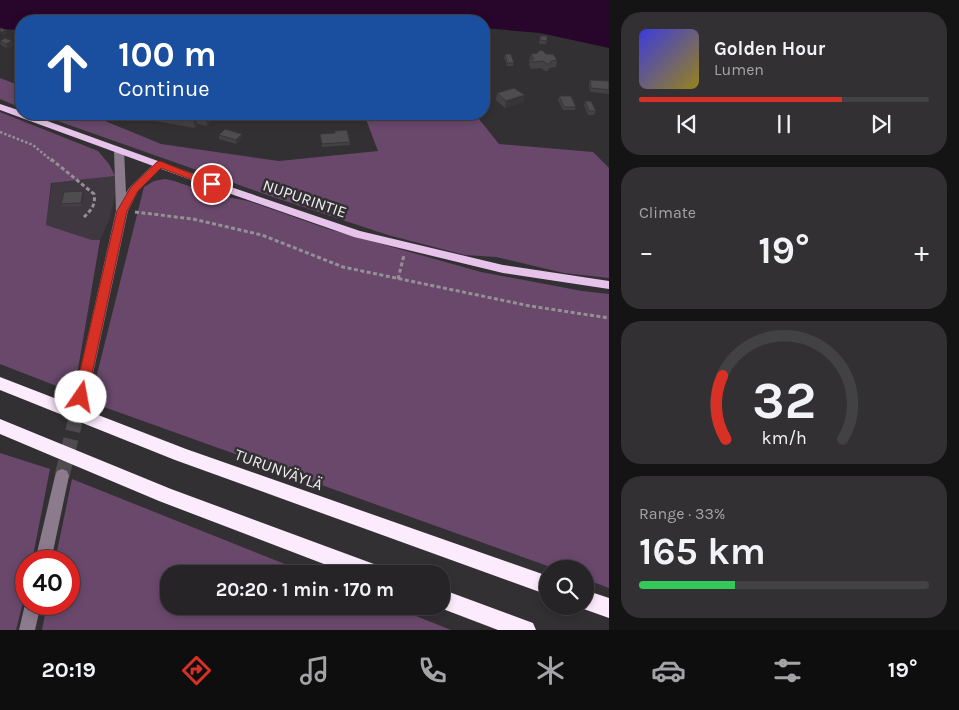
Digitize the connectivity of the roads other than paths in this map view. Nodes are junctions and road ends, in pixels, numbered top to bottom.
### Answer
1 (0, 107) edge
2 (15, 112) edge
3 (36, 120) edge
4 (119, 150) junction
5 (160, 164) junction
6 (122, 211) junction
7 (609, 285) edge
8 (0, 382) edge
9 (81, 397) tunnel mouth
10 (0, 426) edge
11 (62, 476) tunnel mouth
12 (45, 550) edge
13 (351, 565) edge
14 (539, 583) edge
15 (450, 601) edge
16 (594, 603) edge
17 (609, 608) edge
18 (30, 615) edge
19 (27, 630) edge
20 (526, 630) edge

1 - 2 main road, NUPURINTIE
3 - 4 main road, NUPURINTIE
4 - 5 main road, NUPURINTIE
4 - 6 street
5 - 6 street
5 - 7 main road, NUPURINTIE
6 - 9 street
8 - 14 highway, TURUNVÄYLÄ
10 - 13 highway
11 - 12 street
15 - 20 highway
16 - 17 highway
18 - 19 street

